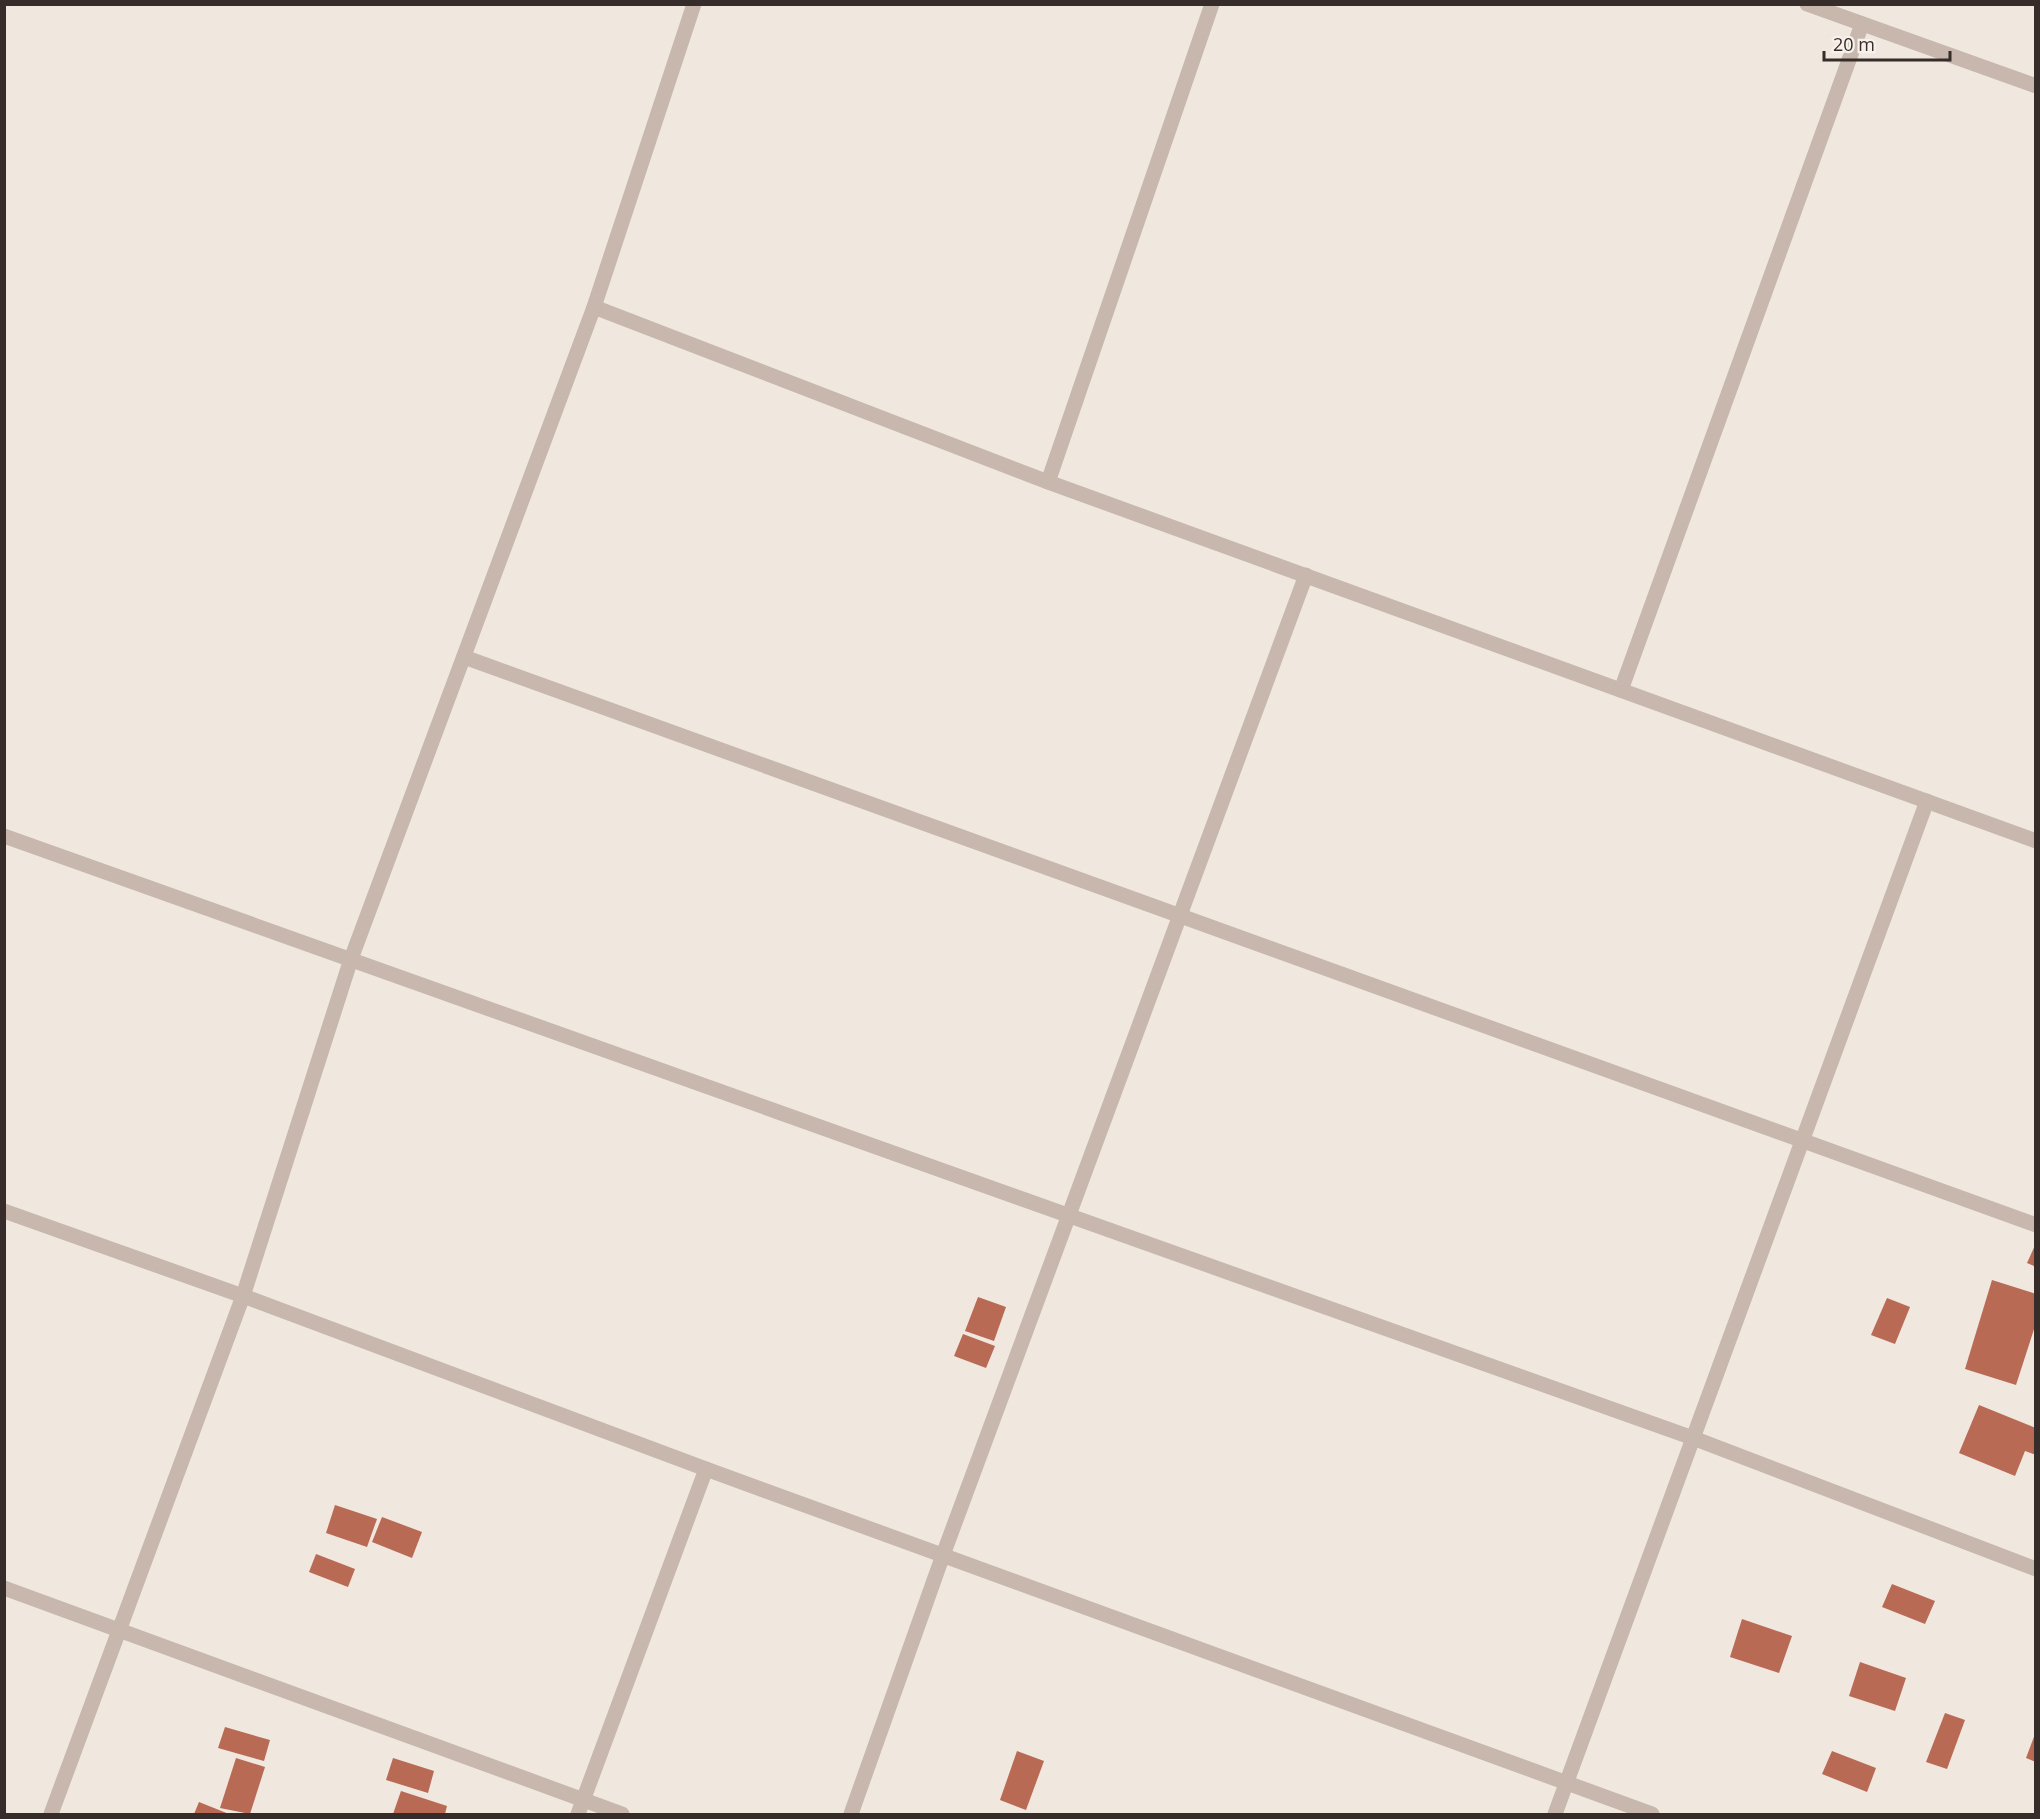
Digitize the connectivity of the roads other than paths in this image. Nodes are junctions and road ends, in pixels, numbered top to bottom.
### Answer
1 (694, 4) edge
2 (1212, 4) edge
3 (1807, 4) edge
4 (1862, 24) junction
5 (2036, 86) edge
6 (594, 307) junction
7 (1048, 482) junction
8 (1306, 575) junction
9 (464, 657) junction
10 (1621, 690) junction
11 (1927, 801) junction
12 (4, 836) edge
13 (2036, 841) edge
14 (1180, 915) junction
15 (351, 959) junction
16 (1803, 1140) junction
17 (4, 1211) edge
18 (1069, 1215) junction
19 (2036, 1225) edge
20 (243, 1296) junction
21 (1693, 1438) junction
22 (706, 1469) junction
23 (943, 1556) junction
24 (2036, 1569) edge
25 (4, 1588) edge
26 (121, 1629) junction
27 (1566, 1783) junction
28 (581, 1808) edge
29 (51, 1815) edge
30 (622, 1815) edge
31 (851, 1815) edge
32 (1555, 1815) edge
33 (1652, 1815) edge

1 - 6 street
2 - 7 street
3 - 4 street
4 - 5 street
4 - 10 street
6 - 7 street
6 - 9 street
7 - 8 street
8 - 10 street
8 - 14 street
9 - 14 street
9 - 15 street
10 - 11 street
11 - 13 street
11 - 16 street
12 - 15 street
14 - 16 street
14 - 18 street
15 - 18 street
15 - 20 street
16 - 19 street
16 - 21 street
17 - 20 street
18 - 21 street
18 - 23 street
20 - 22 street
20 - 26 street
21 - 24 street
21 - 27 street
22 - 23 street
22 - 28 street
23 - 27 street
23 - 31 street
25 - 26 street
26 - 28 street
26 - 29 street
27 - 32 street
27 - 33 street
28 - 30 street

